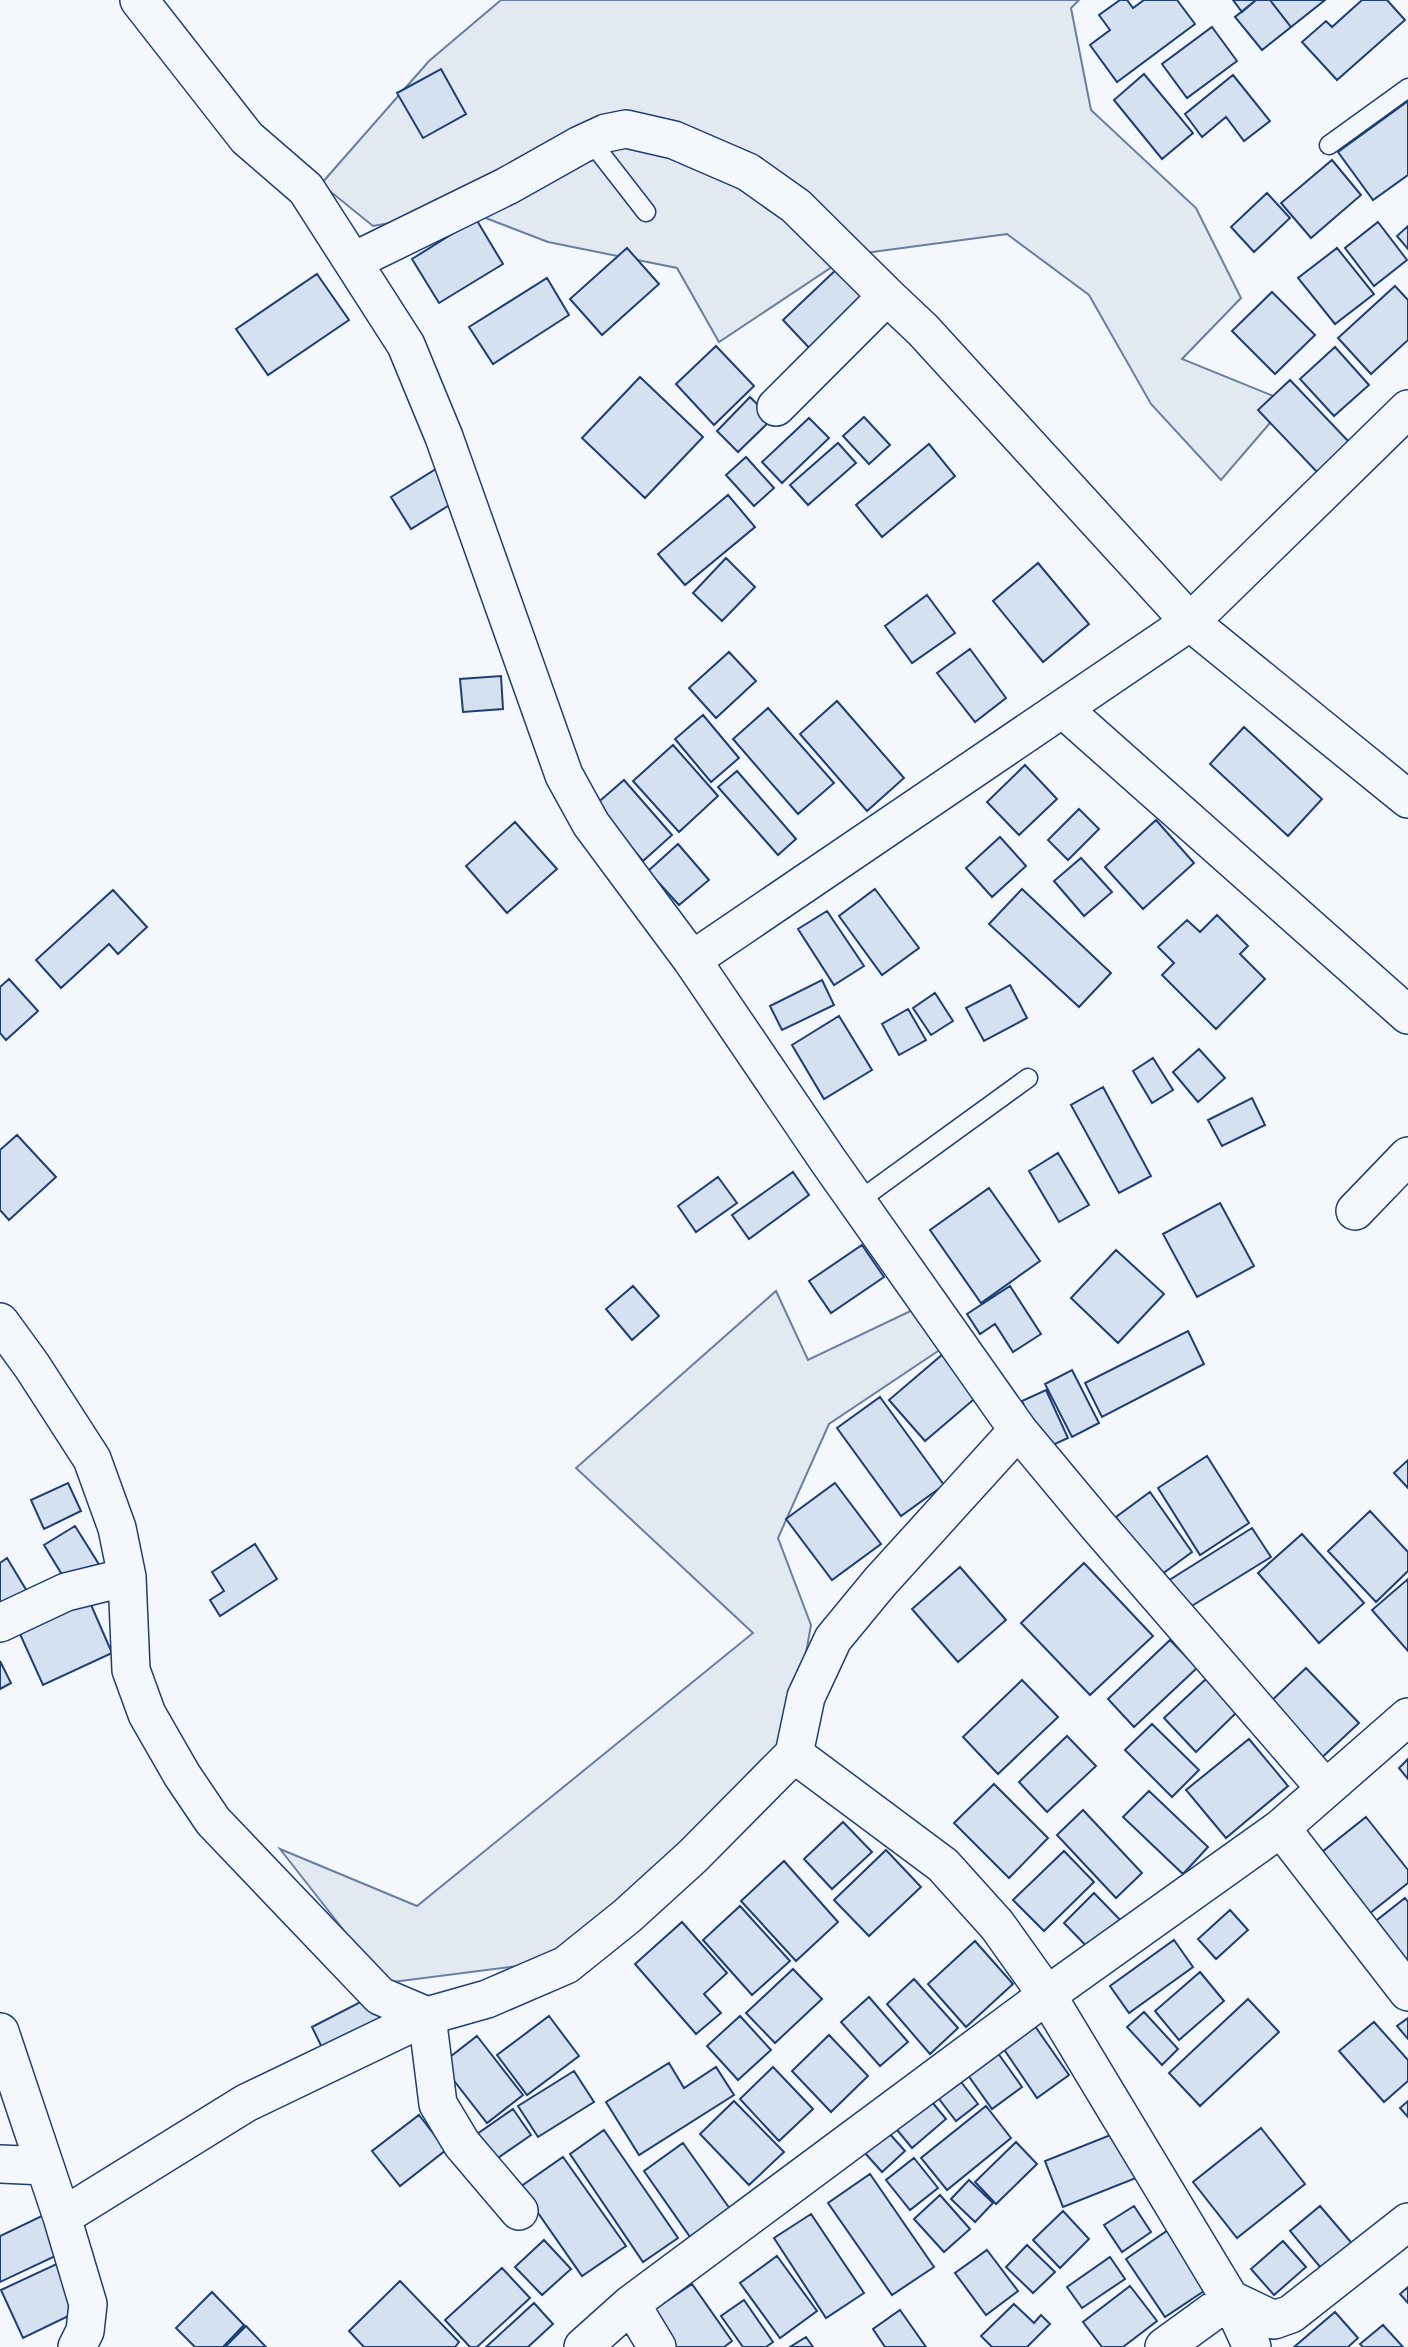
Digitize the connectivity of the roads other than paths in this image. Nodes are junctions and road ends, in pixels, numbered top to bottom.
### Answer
1 (139, 0) edge
2 (1408, 88) edge
3 (590, 140) junction
4 (1329, 145) dead end
5 (646, 212) dead end
6 (354, 261) junction
7 (887, 296) junction
8 (776, 407) dead end
9 (1408, 409) edge
10 (1190, 622) junction
11 (1063, 709) junction
12 (1408, 799) edge
13 (692, 960) junction
14 (1408, 1015) edge
15 (1028, 1078) dead end
16 (1408, 1156) edge
17 (858, 1202) junction
18 (1355, 1211) dead end
19 (0, 1322) edge
20 (1018, 1430) junction
21 (127, 1577) junction
22 (0, 1623) edge
23 (1408, 1717) edge
24 (794, 1754) junction
25 (1325, 1788) junction
26 (1281, 1829) junction
27 (1408, 1992) edge
28 (1047, 1995) junction
29 (427, 2016) junction
30 (0, 2032) edge
31 (0, 2164) edge
32 (45, 2166) junction
33 (519, 2211) dead end
34 (62, 2217) junction
35 (1408, 2222) edge
36 (1230, 2299) junction
37 (631, 2304) junction
38 (76, 2347) edge
39 (583, 2347) edge
40 (657, 2347) edge
41 (1164, 2347) edge
42 (1252, 2347) edge

1 - 6 street
2 - 4 lane
3 - 5 lane
3 - 6 street
3 - 7 street
6 - 13 street
7 - 8 street
7 - 10 street
9 - 10 street
10 - 11 street
10 - 12 street
11 - 13 street
11 - 14 street
13 - 17 street
15 - 17 lane
16 - 18 street
17 - 20 street
19 - 21 street
20 - 24 street
20 - 25 street
21 - 22 street
21 - 29 street
23 - 25 street
24 - 28 street
24 - 29 street
25 - 26 street
26 - 27 street
26 - 28 street
28 - 36 street
28 - 37 street
29 - 33 street
29 - 34 street
30 - 32 street
31 - 32 street
32 - 34 street
34 - 38 street
35 - 36 street
36 - 41 street
36 - 42 street
37 - 39 street
37 - 40 street

